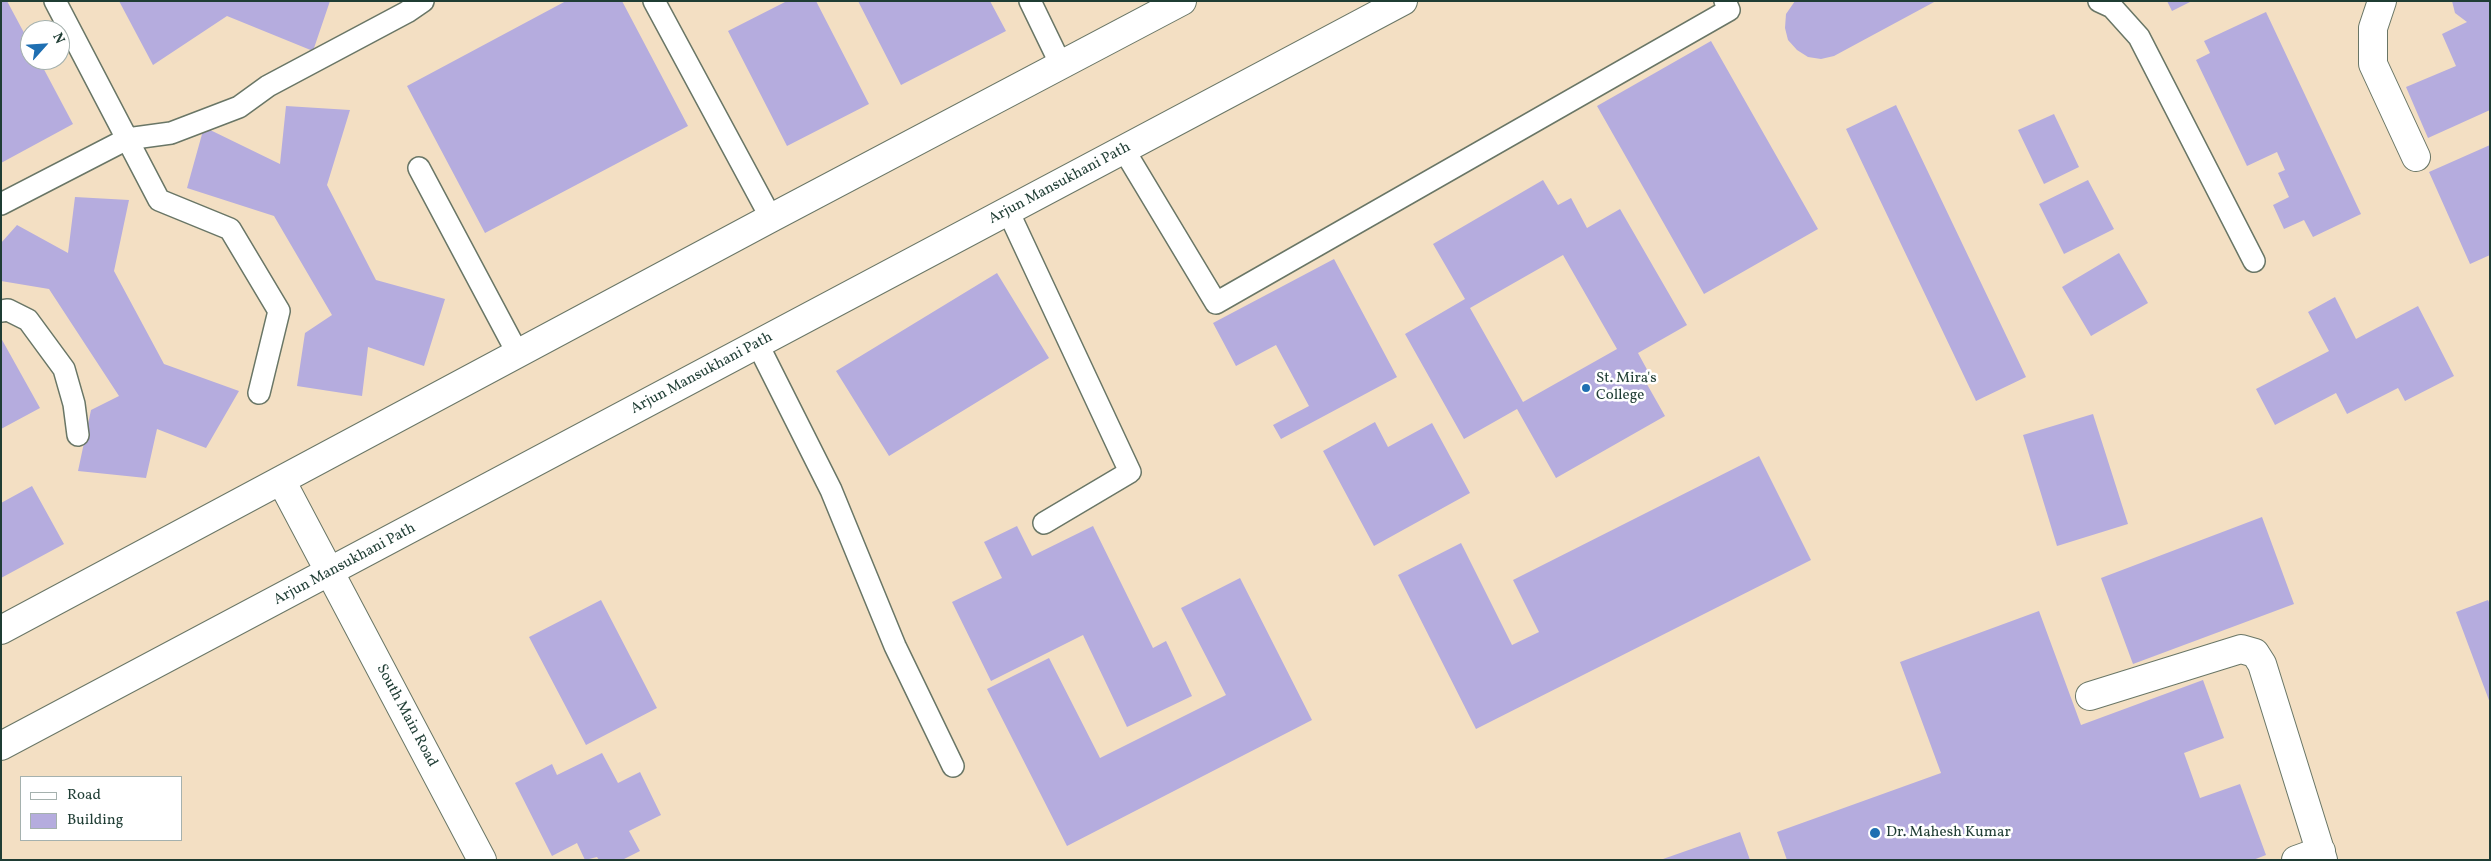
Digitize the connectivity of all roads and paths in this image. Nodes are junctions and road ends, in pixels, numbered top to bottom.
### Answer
1 (55, 1) edge
2 (423, 1) edge
3 (654, 1) edge
4 (1030, 1) edge
5 (1182, 1) edge
6 (1403, 1) edge
7 (1725, 1) edge
8 (2099, 1) edge
9 (2382, 1) edge
10 (1061, 65) junction
11 (127, 139) junction
12 (1124, 150) junction
13 (2416, 157) dead end
14 (419, 168) dead end
15 (1, 204) edge
16 (1008, 211) junction
17 (771, 218) junction
18 (2254, 261) dead end
19 (1, 311) edge
20 (758, 345) junction
21 (518, 354) junction
22 (260, 393) dead end
23 (78, 435) dead end
24 (282, 482) junction
25 (1044, 523) dead end
26 (330, 572) junction
27 (1, 630) edge
28 (2090, 696) dead end
29 (1, 746) edge
30 (953, 766) dead end
31 (2313, 857) edge
32 (482, 860) edge

1 - 11 lane
2 - 11 lane
3 - 17 lane
4 - 10 lane
5 - 10 main road
6 - 12 main road, Arjun Mansukhani Path
7 - 12 lane
8 - 18 lane
9 - 13 main road
10 - 17 main road
11 - 15 lane
11 - 22 lane
12 - 16 main road, Arjun Mansukhani Path
14 - 21 lane
16 - 20 main road, Arjun Mansukhani Path
16 - 25 lane
17 - 21 main road
19 - 23 lane
20 - 26 main road, Arjun Mansukhani Path
20 - 30 lane
21 - 24 main road
24 - 26 main road, South Main Road
24 - 27 main road
26 - 29 main road, Arjun Mansukhani Path
26 - 32 main road, South Main Road
28 - 31 main road

